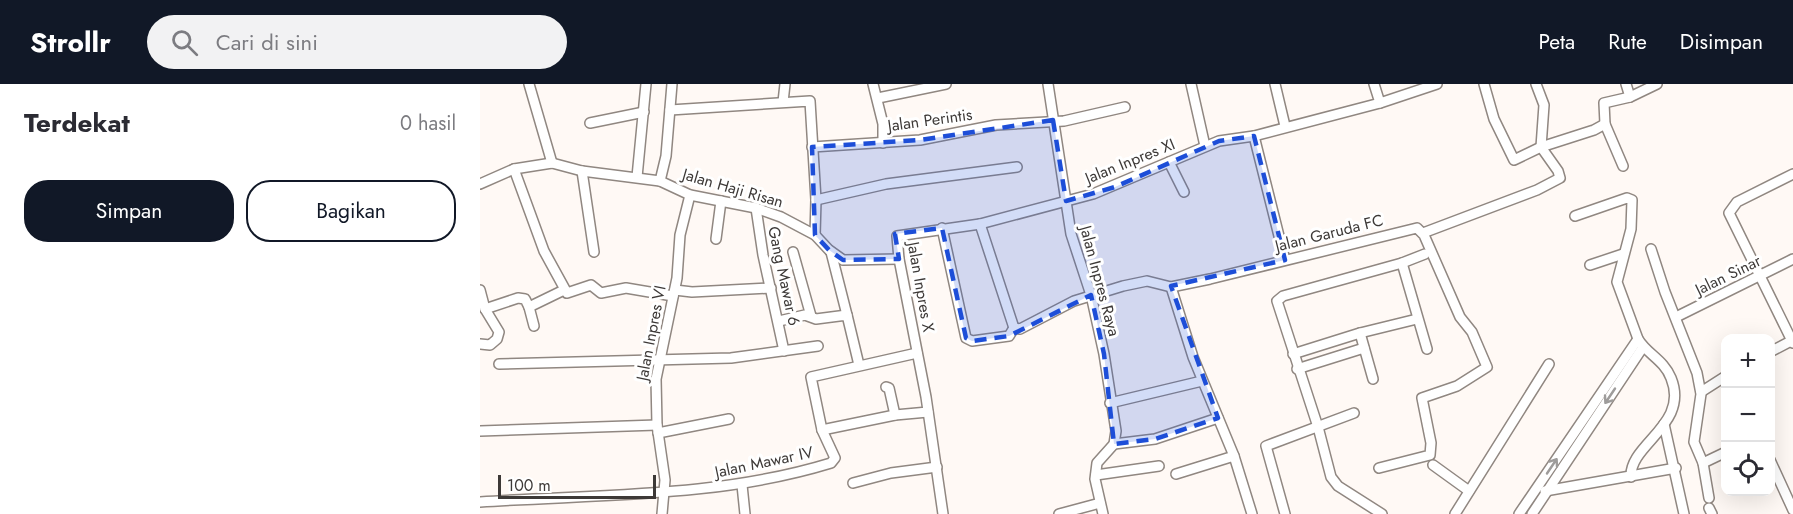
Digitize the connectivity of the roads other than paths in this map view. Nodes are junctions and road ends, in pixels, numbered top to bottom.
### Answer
1 (529, 84) edge
2 (646, 84) edge
3 (672, 84) edge
4 (785, 84) edge
5 (873, 84) edge
6 (946, 84) edge
7 (1048, 84) edge
8 (1191, 84) edge
9 (1275, 84) edge
10 (1374, 84) edge
11 (1437, 84) edge
12 (1485, 84) edge
13 (1536, 84) edge
14 (1626, 84) edge
15 (1657, 84) edge
16 (1630, 97) junction
17 (878, 98) junction
18 (783, 102) junction
19 (1380, 103) junction
20 (1125, 107) dead end
21 (670, 110) junction
22 (644, 112) junction
23 (1053, 120) junction
24 (590, 123) dead end
25 (1605, 124) junction
26 (1286, 126) junction
27 (1254, 136) junction
28 (883, 143) junction
29 (1205, 146) junction
30 (812, 147) junction
31 (1541, 147) junction
32 (1169, 162) junction
33 (552, 163) junction
34 (1623, 166) dead end
35 (1017, 167) dead end
36 (513, 169) junction
37 (582, 171) junction
38 (1793, 174) edge
39 (637, 177) junction
40 (481, 179) edge
41 (660, 181) junction
42 (1184, 192) dead end
43 (690, 195) junction
44 (816, 200) junction
45 (721, 201) junction
46 (1066, 201) junction
47 (756, 208) junction
48 (1575, 216) dead end
49 (980, 224) junction
50 (942, 228) junction
51 (1423, 233) junction
52 (815, 235) junction
53 (716, 238) dead end
54 (1651, 249) dead end
55 (594, 252) dead end
56 (793, 252) dead end
57 (831, 252) junction
58 (1425, 254) dead end
59 (1623, 254) junction
60 (899, 259) junction
61 (1793, 259) edge
62 (1286, 260) junction
63 (1401, 263) junction
64 (1590, 265) dead end
65 (1759, 276) junction
66 (1171, 286) junction
67 (771, 288) junction
68 (480, 290) edge
69 (564, 290) junction
70 (674, 293) junction
71 (1091, 296) junction
72 (529, 307) junction
73 (485, 309) junction
74 (847, 315) junction
75 (811, 316) junction
76 (1676, 317) junction
77 (1417, 319) junction
78 (779, 321) junction
79 (534, 326) dead end
80 (1014, 328) junction
81 (1359, 333) junction
82 (1793, 342) edge
83 (1641, 343) junction
84 (480, 344) edge
85 (818, 346) dead end
86 (1364, 348) junction
87 (1427, 349) dead end
88 (1775, 350) edge
89 (784, 351) junction
90 (917, 353) junction
91 (1293, 354) junction
92 (659, 360) junction
93 (499, 364) dead end
94 (1549, 364) dead end
95 (859, 365) junction
96 (1297, 369) junction
97 (1373, 379) dead end
98 (1721, 379) edge
99 (1202, 381) junction
100 (886, 387) dead end
101 (1701, 392) junction
102 (1110, 403) junction
103 (928, 412) junction
104 (1354, 413) dead end
105 (895, 415) junction
106 (1218, 418) junction
107 (729, 419) dead end
108 (1664, 424) junction
109 (1318, 427) junction
110 (657, 429) junction
111 (822, 430) junction
112 (480, 431) edge
113 (1114, 444) junction
114 (1721, 454) edge
115 (1234, 456) junction
116 (1702, 464) junction
117 (1433, 465) dead end
118 (937, 466) junction
119 (1159, 466) dead end
120 (1379, 468) dead end
121 (1676, 468) junction
122 (1775, 471) edge
123 (1176, 474) dead end
124 (1096, 475) junction
125 (1631, 477) junction
126 (853, 483) dead end
127 (742, 485) junction
128 (1469, 491) junction
129 (1547, 491) junction
130 (665, 492) junction
131 (1534, 492) junction
132 (480, 502) edge
133 (1100, 503) junction
134 (1710, 507) edge
135 (1793, 510) edge
136 (1371, 511) edge
137 (662, 514) edge
138 (745, 514) edge
139 (943, 514) edge
140 (1059, 514) edge
141 (1103, 514) edge
142 (1252, 514) edge
143 (1285, 514) edge
144 (1383, 514) edge
145 (1455, 514) edge
146 (1519, 514) edge
147 (1532, 514) edge
148 (1684, 514) edge

1 - 33 street
2 - 22 street
3 - 21 street
4 - 18 street
5 - 17 street
6 - 17 street
7 - 23 street, Jalan Inpres Raya
8 - 29 street
9 - 26 street
10 - 19 street
11 - 19 street, Jalan Inpres XI
12 - 31 street
13 - 31 street
14 - 16 street
15 - 16 street
16 - 25 street
17 - 28 street
18 - 21 street
18 - 30 street
19 - 26 street, Jalan Inpres XI
20 - 23 street, Jalan Perintis
21 - 41 street
22 - 24 street
22 - 39 street
23 - 28 street, Jalan Perintis
23 - 46 street, Jalan Inpres Raya
25 - 31 street
25 - 34 street
26 - 27 street, Jalan Inpres XI
27 - 29 street, Jalan Inpres XI
27 - 62 street
28 - 30 street, Jalan Perintis
29 - 32 street, Jalan Inpres XI
30 - 44 street
31 - 51 street
32 - 42 street
32 - 46 street, Jalan Inpres XI
33 - 36 street, Jalan Haji Risan
33 - 37 street, Jalan Haji Risan
35 - 44 street
36 - 40 street, Jalan Haji Risan
36 - 69 street
37 - 39 street, Jalan Haji Risan
37 - 55 street
38 - 65 street
39 - 41 street, Jalan Haji Risan
41 - 43 street, Jalan Haji Risan
43 - 45 street, Jalan Haji Risan
43 - 70 street, Jalan Inpres VI
44 - 52 street
45 - 47 street, Jalan Haji Risan
45 - 53 street
46 - 49 street, Jalan Inpres X
46 - 71 street, Jalan Inpres Raya
47 - 52 street, Jalan Haji Risan
47 - 67 street, Gang Mawar 6
48 - 59 street
49 - 50 street, Jalan Inpres X
49 - 80 street
50 - 60 street, Jalan Inpres X
50 - 80 street, Jalan Garuda FC
51 - 62 street, Jalan Garuda FC
51 - 120 street
52 - 57 street, Jalan Haji Risan
54 - 76 street
56 - 75 street
57 - 60 street
57 - 74 street
58 - 63 street
59 - 64 street
59 - 83 street
60 - 90 street, Jalan Inpres X
61 - 65 street, Jalan Sinar
62 - 66 street, Jalan Garuda FC
63 - 77 street
63 - 91 street
65 - 76 street, Jalan Sinar
65 - 82 street
66 - 71 street, Jalan Garuda FC
66 - 99 street
67 - 70 street
67 - 78 street, Gang Mawar 6
68 - 73 street
69 - 70 street
69 - 72 street
70 - 92 street, Jalan Inpres VI
71 - 80 street, Jalan Garuda FC
71 - 102 street, Jalan Inpres Raya
72 - 73 street
72 - 79 street
73 - 84 street
74 - 75 street
74 - 95 street
75 - 78 street
76 - 101 street
77 - 81 street
77 - 87 street
78 - 89 street, Gang Mawar 6
81 - 86 street
81 - 91 street
82 - 88 street
83 - 108 street
83 -> 129 street
131 -> 83 street
85 - 89 street
86 - 96 street
86 - 97 street
89 - 92 street
90 - 95 street
90 - 103 street, Jalan Inpres X
91 - 96 street
92 - 93 street
92 - 110 street, Jalan Inpres VI
94 - 128 street
95 - 111 street
96 - 109 street
98 - 101 street
99 - 102 street
99 - 106 street
100 - 105 street
101 - 116 street
102 - 113 street, Jalan Inpres Raya
103 - 105 street, Jalan Mawar IV
103 - 118 street, Jalan Inpres X
104 - 109 street
105 - 111 street, Jalan Mawar IV
106 - 113 street
106 - 115 street
107 - 110 street
108 - 121 street
108 - 125 street
109 - 136 street
109 - 143 street
110 - 112 street
110 - 130 street, Jalan Inpres VI
111 - 127 street, Jalan Mawar IV
113 - 124 street
114 - 116 street
115 - 123 street
115 - 142 street
116 - 134 street
117 - 128 street
118 - 126 street
118 - 139 street, Jalan Inpres X
119 - 124 street
121 - 125 street
121 - 148 street
122 - 135 street
124 - 133 street
125 - 129 street
127 - 130 street, Jalan Mawar IV
127 - 138 street
128 - 145 street
129 - 131 street
129 - 147 street
130 - 132 street, Jalan Mawar IV
130 - 137 street, Jalan Inpres VI
131 - 146 street
133 - 140 street
133 - 141 street
136 - 144 street

